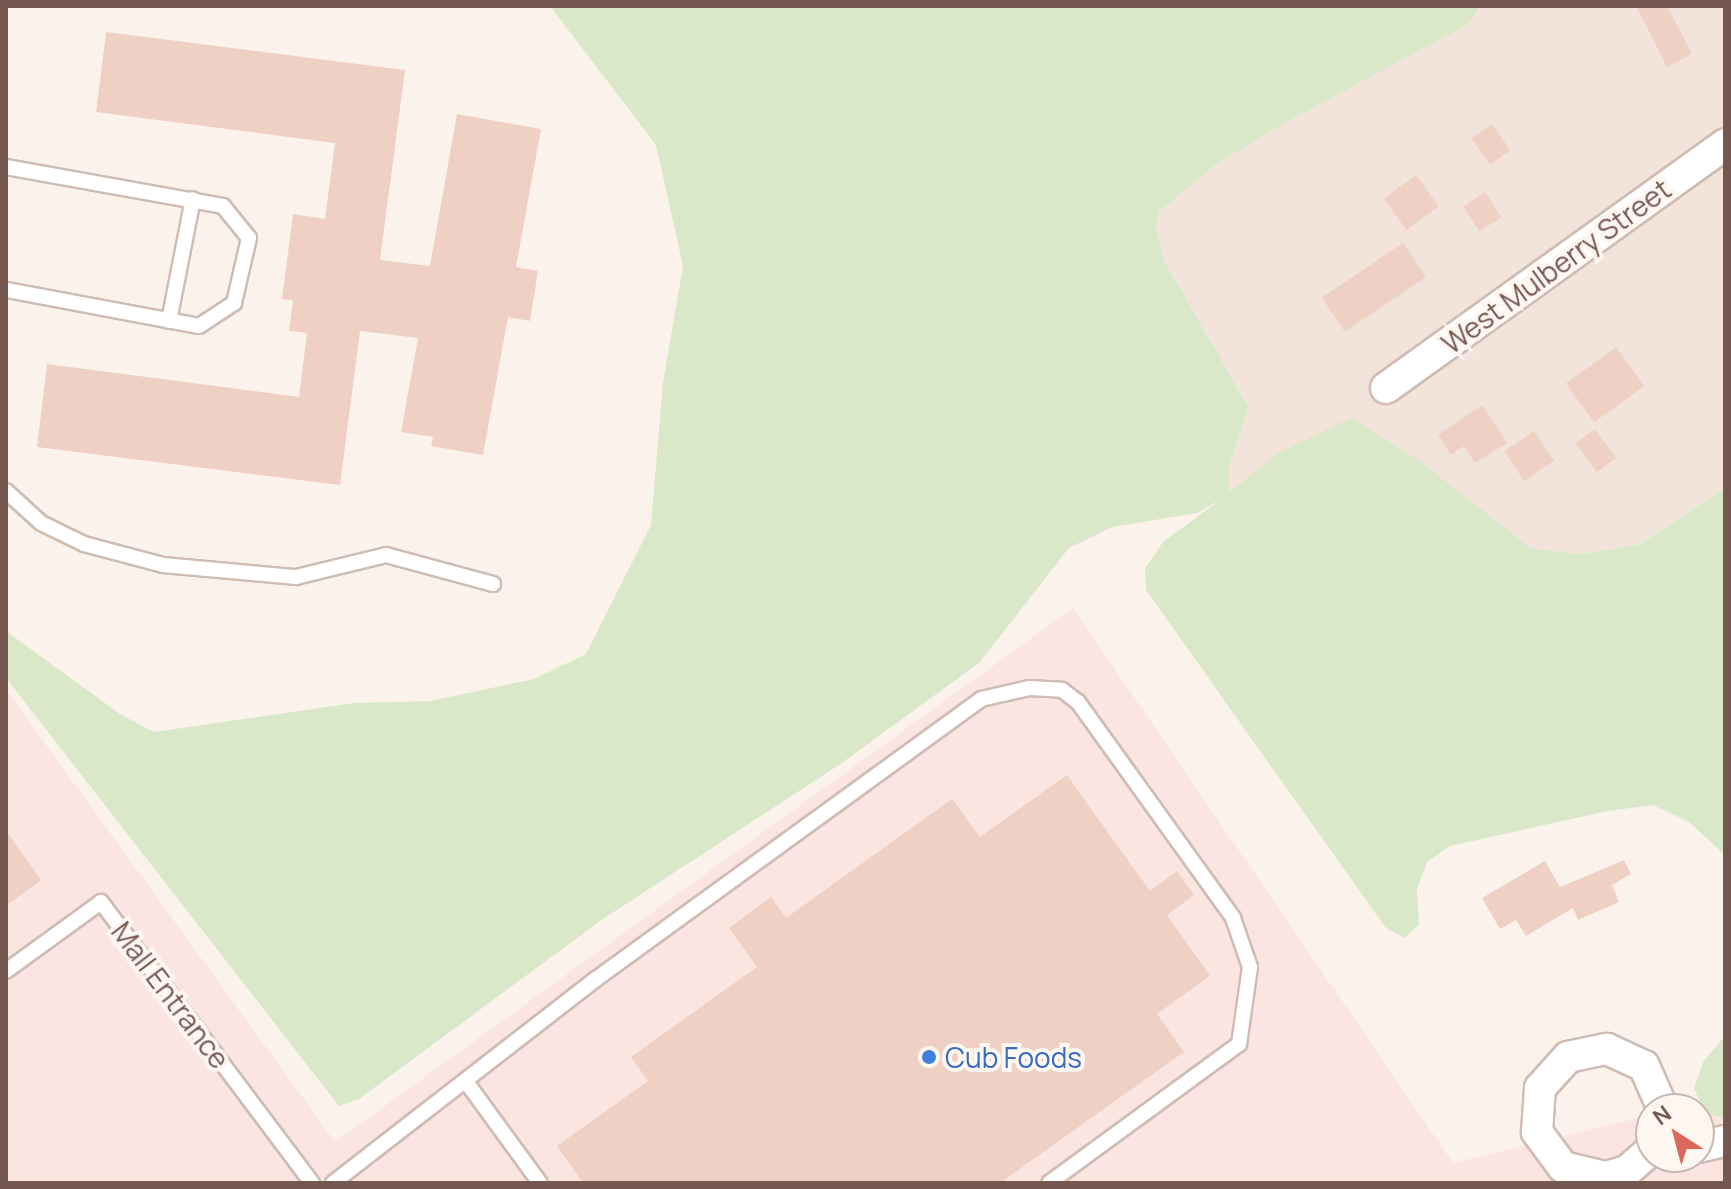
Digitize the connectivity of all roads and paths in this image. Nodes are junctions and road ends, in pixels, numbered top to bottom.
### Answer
1 (1725, 144) edge
2 (6, 167) edge
3 (193, 199) junction
4 (6, 290) edge
5 (169, 321) junction
6 (1386, 388) dead end
7 (6, 491) edge
8 (493, 584) dead end
9 (6, 971) edge
10 (467, 1083) junction
11 (1656, 1093) edge
12 (1635, 1162) edge
13 (312, 1183) edge
14 (333, 1183) edge
15 (540, 1183) edge
16 (1049, 1183) edge

1 - 6 street, West Mulberry Street
2 - 3 lane
3 - 5 lane
3 - 5 lane
4 - 5 lane
7 - 8 lane
9 - 13 lane, Mall Entrance
10 - 14 lane
10 - 15 lane
10 - 16 lane
11 - 12 street

